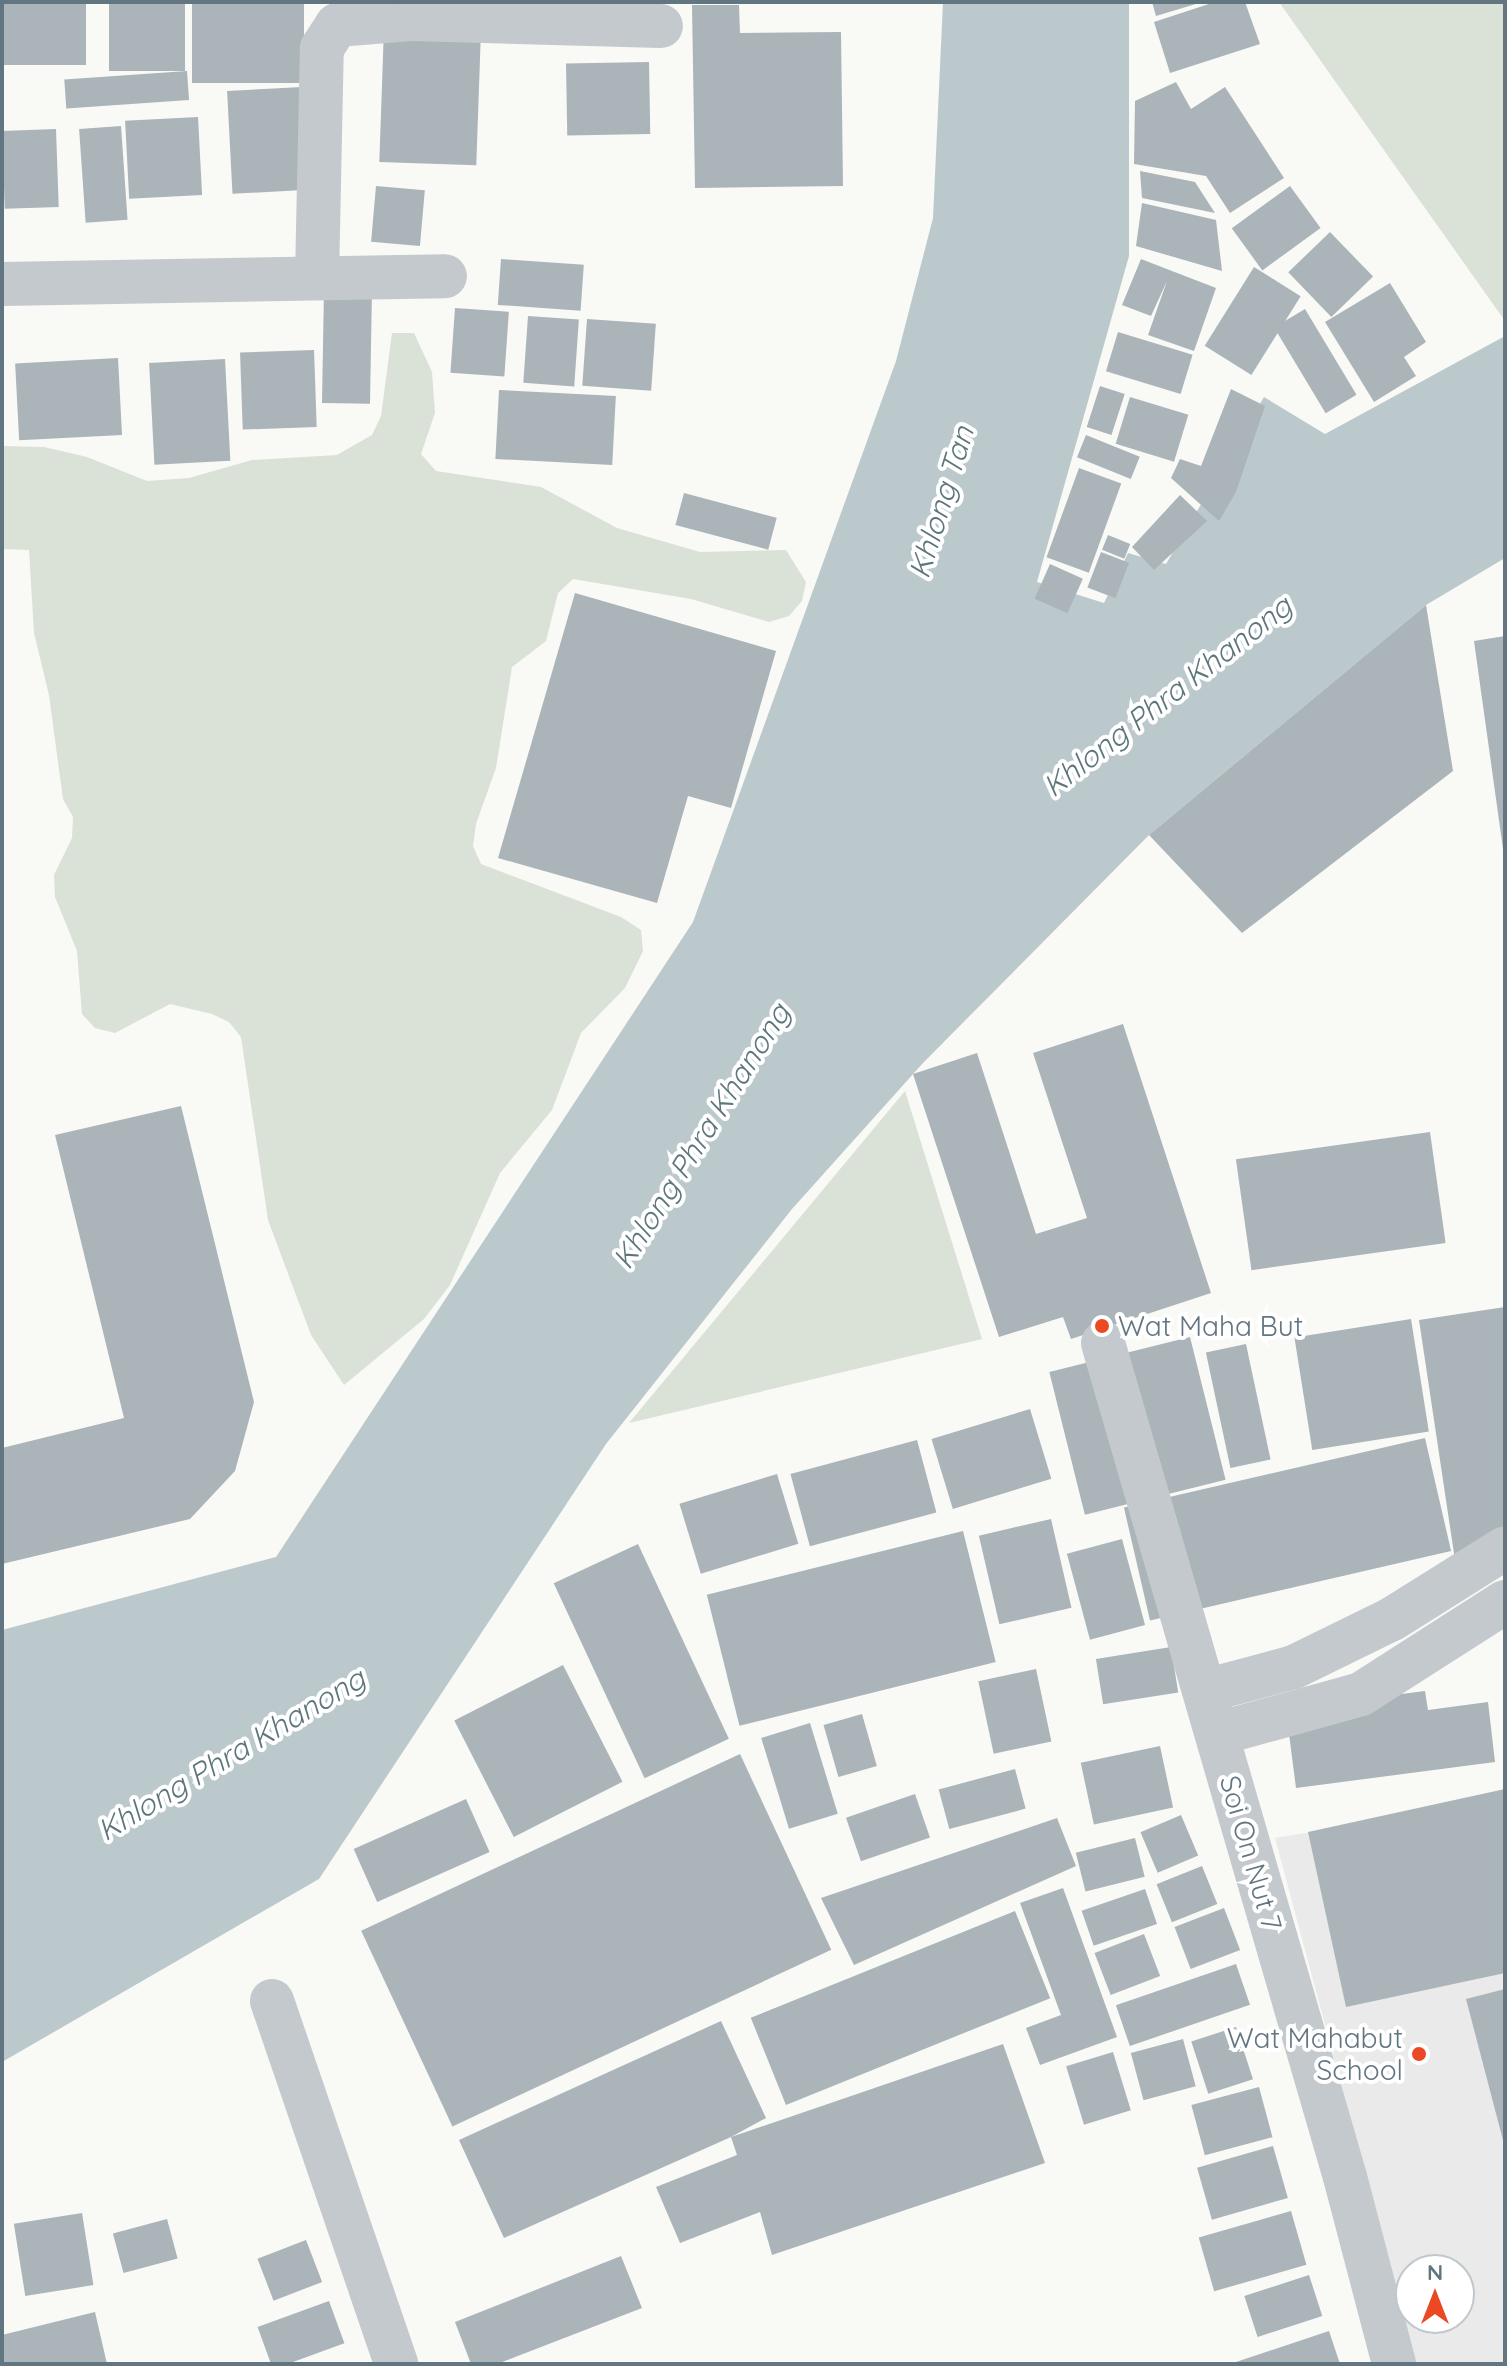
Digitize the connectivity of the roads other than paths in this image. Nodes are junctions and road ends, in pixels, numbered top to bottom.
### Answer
1 (661, 26) dead end
2 (445, 276) dead end
3 (317, 278) junction
4 (2, 284) edge
5 (1103, 1343) dead end
6 (1505, 1548) edge
7 (1505, 1602) edge
8 (1205, 1691) junction
9 (1217, 1734) junction
10 (272, 2001) dead end
11 (396, 2364) edge
12 (1394, 2364) edge

1 - 3 street
2 - 3 street
3 - 4 street
5 - 8 street, Soi On Nut 7
6 - 8 street
7 - 9 street
8 - 9 street, Soi On Nut 7
9 - 12 street, Soi On Nut 7
10 - 11 street

